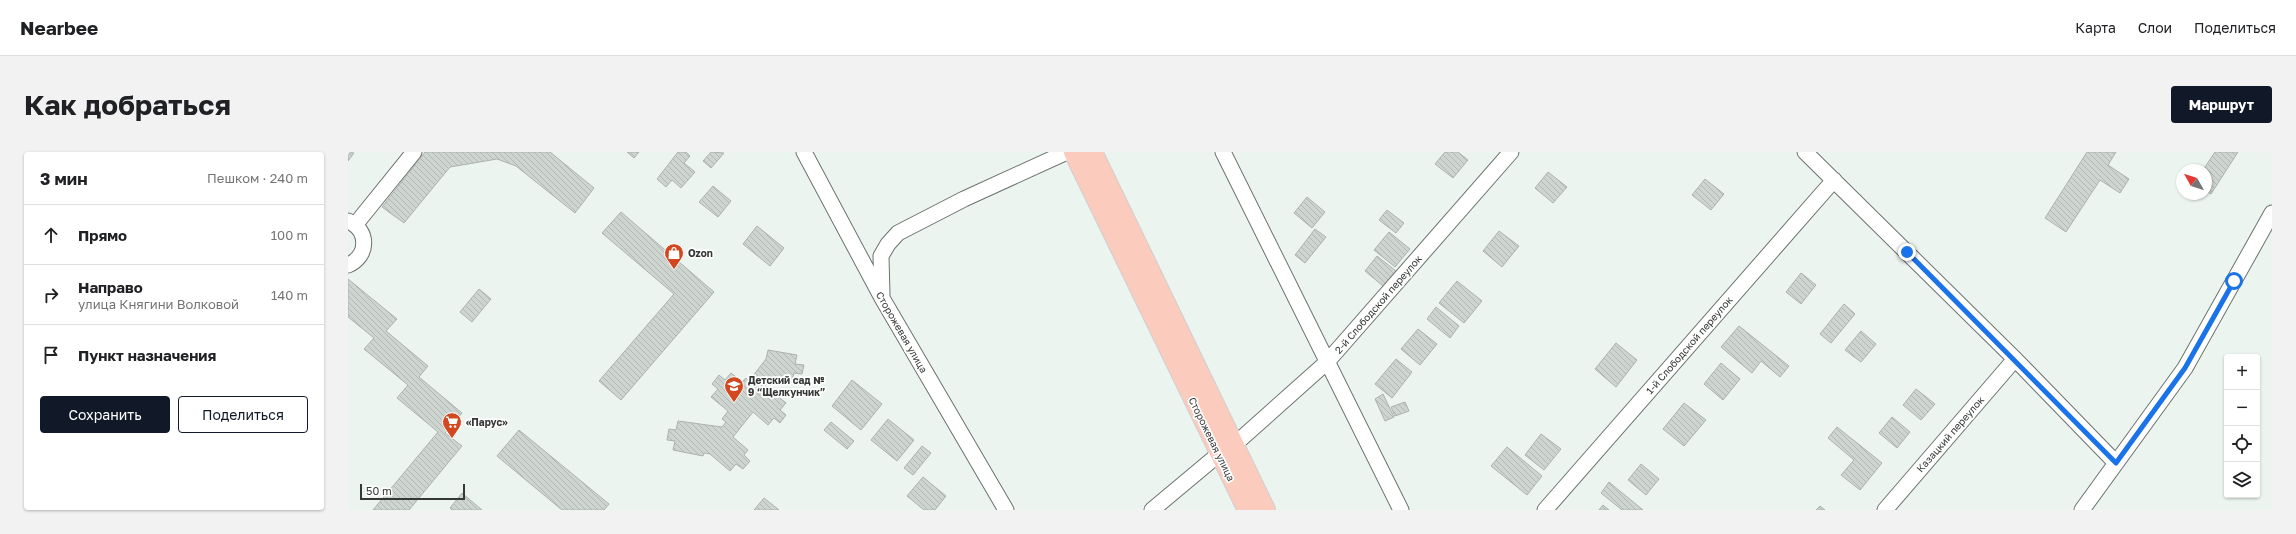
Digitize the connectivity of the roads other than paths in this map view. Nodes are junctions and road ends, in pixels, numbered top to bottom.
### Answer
1 (414, 152) edge
2 (804, 152) edge
3 (1067, 152) edge
4 (1074, 152) edge
5 (1092, 152) edge
6 (1223, 152) edge
7 (1511, 152) edge
8 (1805, 152) edge
9 (1834, 180) junction
10 (2272, 213) edge
11 (352, 223) edge
12 (348, 265) edge
13 (882, 298) junction
14 (2015, 359) junction
15 (1327, 362) junction
16 (1227, 450) junction
17 (2116, 463) junction
18 (1006, 510) edge
19 (1152, 510) edge
20 (1248, 510) edge
21 (1265, 510) edge
22 (1401, 510) edge
23 (1545, 510) edge
24 (1885, 510) edge
25 (2082, 510) edge

1 - 11 street
2 - 13 street, Сторожевая улица
3 - 13 street
4 - 16 main road, Сторожевая улица
5 - 16 main road, Сторожевая улица
6 - 15 street
7 - 15 street, 2-й Слободской переулок
8 - 9 street
9 - 14 street
9 - 23 street, 1-й Слободской переулок
10 - 17 street
11 - 12 street
13 - 18 street, Сторожевая улица
14 - 17 street
14 - 24 street, Казацкий переулок
15 - 16 street, 2-й Слободской переулок
15 - 22 street
16 - 19 street, 2-й Слободской переулок
16 - 20 main road, Сторожевая улица
16 - 21 main road, Сторожевая улица
17 - 25 street

